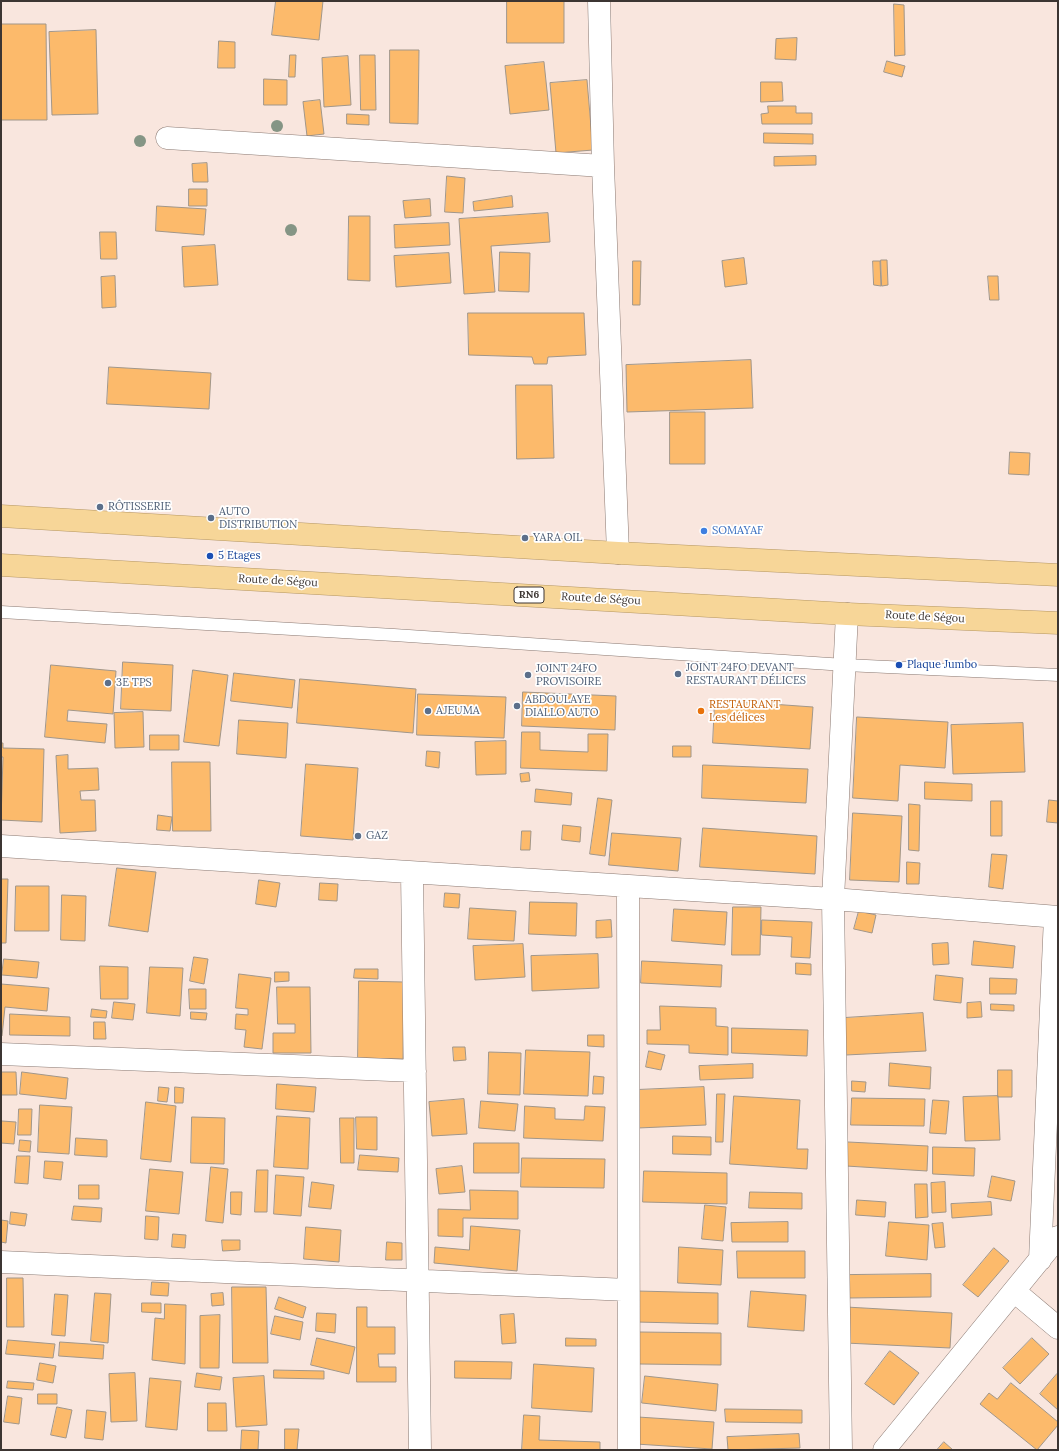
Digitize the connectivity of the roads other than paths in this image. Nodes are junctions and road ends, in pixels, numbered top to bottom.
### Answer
1 (599, 1) edge
2 (167, 138) dead end
3 (603, 166) junction
4 (1, 516) edge
5 (618, 553) junction
6 (1, 565) edge
7 (1058, 575) edge
8 (1, 612) edge
9 (847, 614) junction
10 (1058, 623) edge
11 (845, 665) junction
12 (1058, 675) edge
13 (1, 846) edge
14 (412, 873) junction
15 (628, 886) junction
16 (833, 900) junction
17 (1056, 917) edge
18 (1, 1054) edge
19 (415, 1071) junction
20 (1058, 1237) edge
21 (1040, 1260) junction
22 (1, 1262) edge
23 (418, 1281) junction
24 (628, 1290) junction
25 (1014, 1291) junction
26 (1058, 1328) edge
27 (420, 1450) edge
28 (629, 1450) edge
29 (841, 1450) edge
30 (884, 1450) edge

1 - 3 street
2 - 3 street
3 - 5 street
4 - 5 highway
5 - 7 highway
6 - 9 highway, Route de Ségou / RN6
8 - 11 lane
9 - 10 highway, Route de Ségou / RN6
9 - 11 street
11 - 12 lane
11 - 16 street
13 - 14 street
14 - 15 street
14 - 19 street
15 - 16 street
15 - 24 street
16 - 17 street
16 - 29 street
17 - 21 street
18 - 19 street
19 - 23 street
20 - 21 street
21 - 25 street
22 - 23 street
23 - 24 street
23 - 27 street
24 - 28 street
25 - 26 street
25 - 30 street

